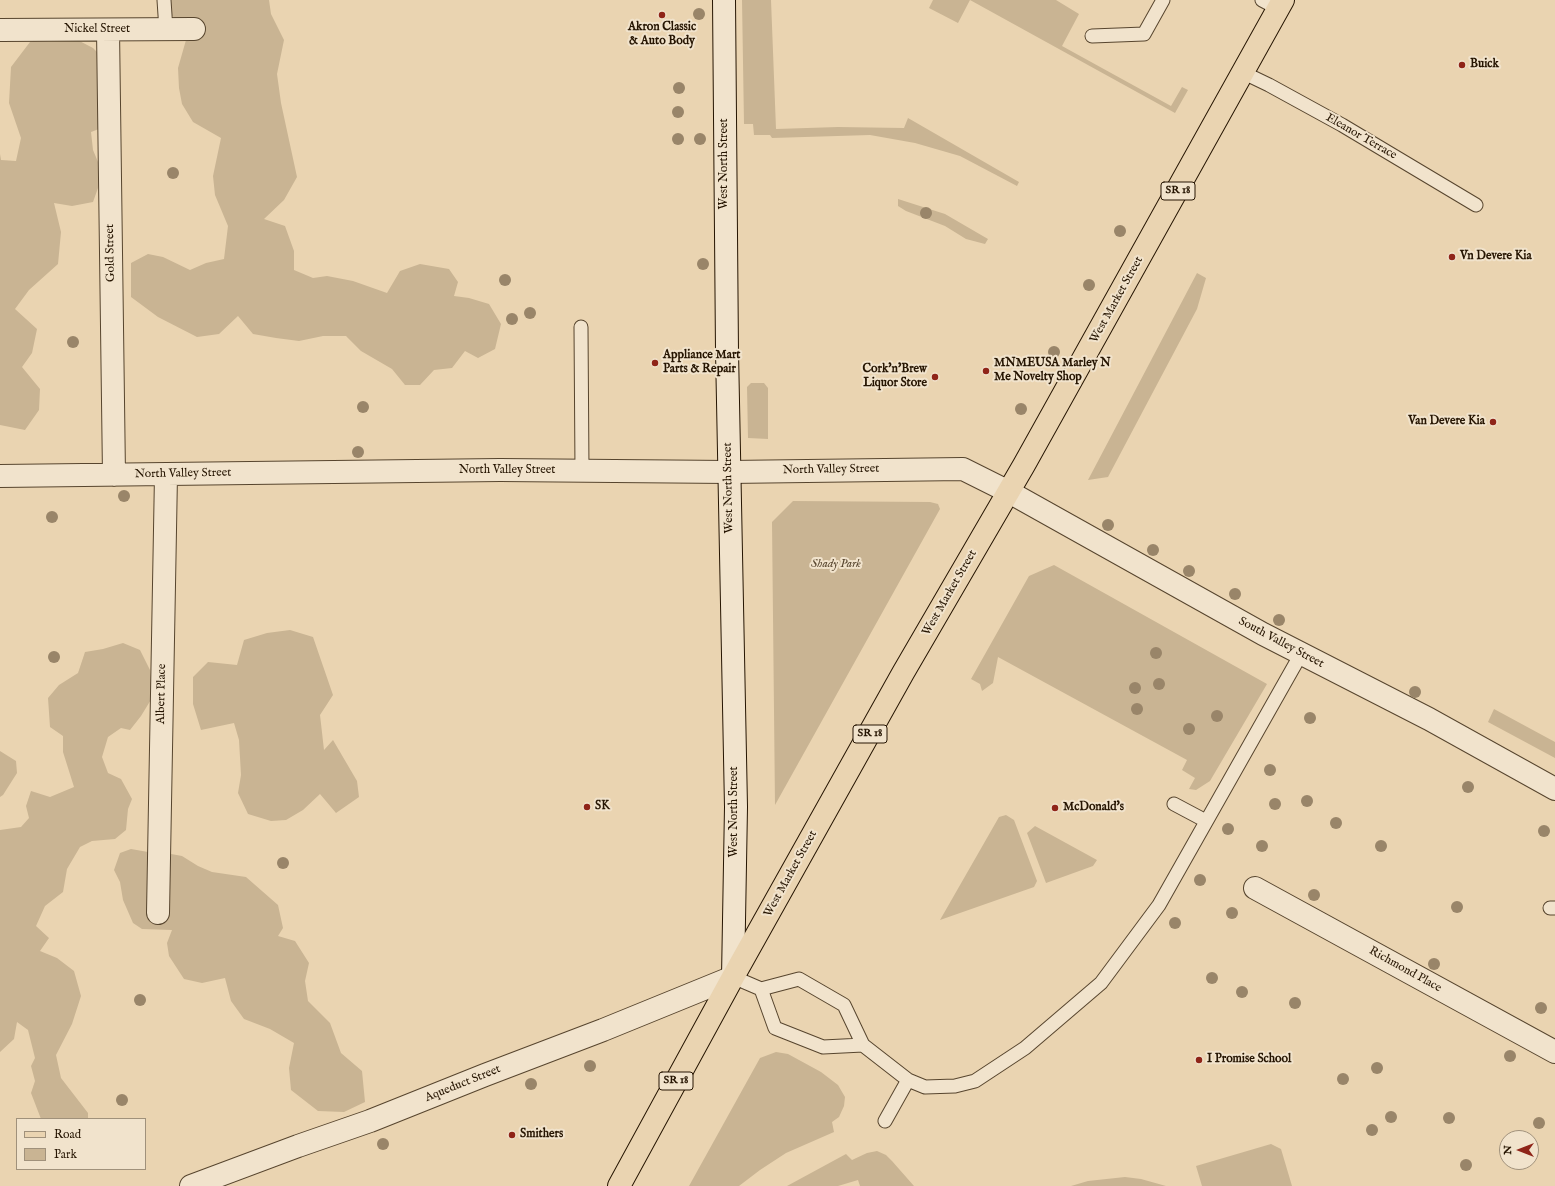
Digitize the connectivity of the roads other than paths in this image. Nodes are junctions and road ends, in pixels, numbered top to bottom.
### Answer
1 (164, 0) edge
2 (724, 0) edge
3 (1163, 0) edge
4 (1275, 3) edge
5 (0, 30) edge
6 (108, 30) junction
7 (166, 30) junction
8 (194, 30) dead end
9 (1092, 36) dead end
10 (1244, 73) junction
11 (1476, 205) dead end
12 (581, 327) dead end
13 (582, 471) junction
14 (729, 472) junction
15 (114, 475) junction
16 (166, 475) junction
17 (0, 476) edge
18 (1009, 492) junction
19 (1302, 654) junction
20 (1555, 789) edge
21 (1174, 804) dead end
22 (1206, 821) junction
23 (1255, 888) dead end
24 (158, 913) dead end
25 (733, 977) junction
26 (761, 989) junction
27 (863, 1045) junction
28 (1555, 1052) edge
29 (908, 1080) junction
30 (885, 1121) dead end
31 (191, 1186) edge
32 (619, 1186) edge

1 - 7 lane
2 - 14 street, West North Street
3 - 9 lane
4 - 10 main road, West Market Street / SR 18
5 - 6 street, Nickel Street
6 - 7 street, Nickel Street
6 - 15 street, Gold Street
7 - 8 street, Nickel Street
10 - 11 lane, Eleanor Terrace
10 - 18 main road, West Market Street / SR 18
12 - 13 lane
13 - 14 street, North Valley Street
13 - 16 street, North Valley Street
14 - 18 street, North Valley Street
14 - 25 street, West North Street
15 - 16 street, North Valley Street
15 - 17 street, North Valley Street
16 - 24 street, Albert Place
18 - 19 street, South Valley Street
18 - 25 main road, West Market Street / SR 18
19 - 20 street, South Valley Street
19 - 22 lane
21 - 22 lane
22 - 29 lane
23 - 28 street, Richmond Place
25 - 26 lane
25 - 31 street, Aqueduct Street
25 - 32 main road, West Market Street / SR 18
26 - 27 lane
26 - 27 lane
27 - 29 lane
29 - 30 lane

